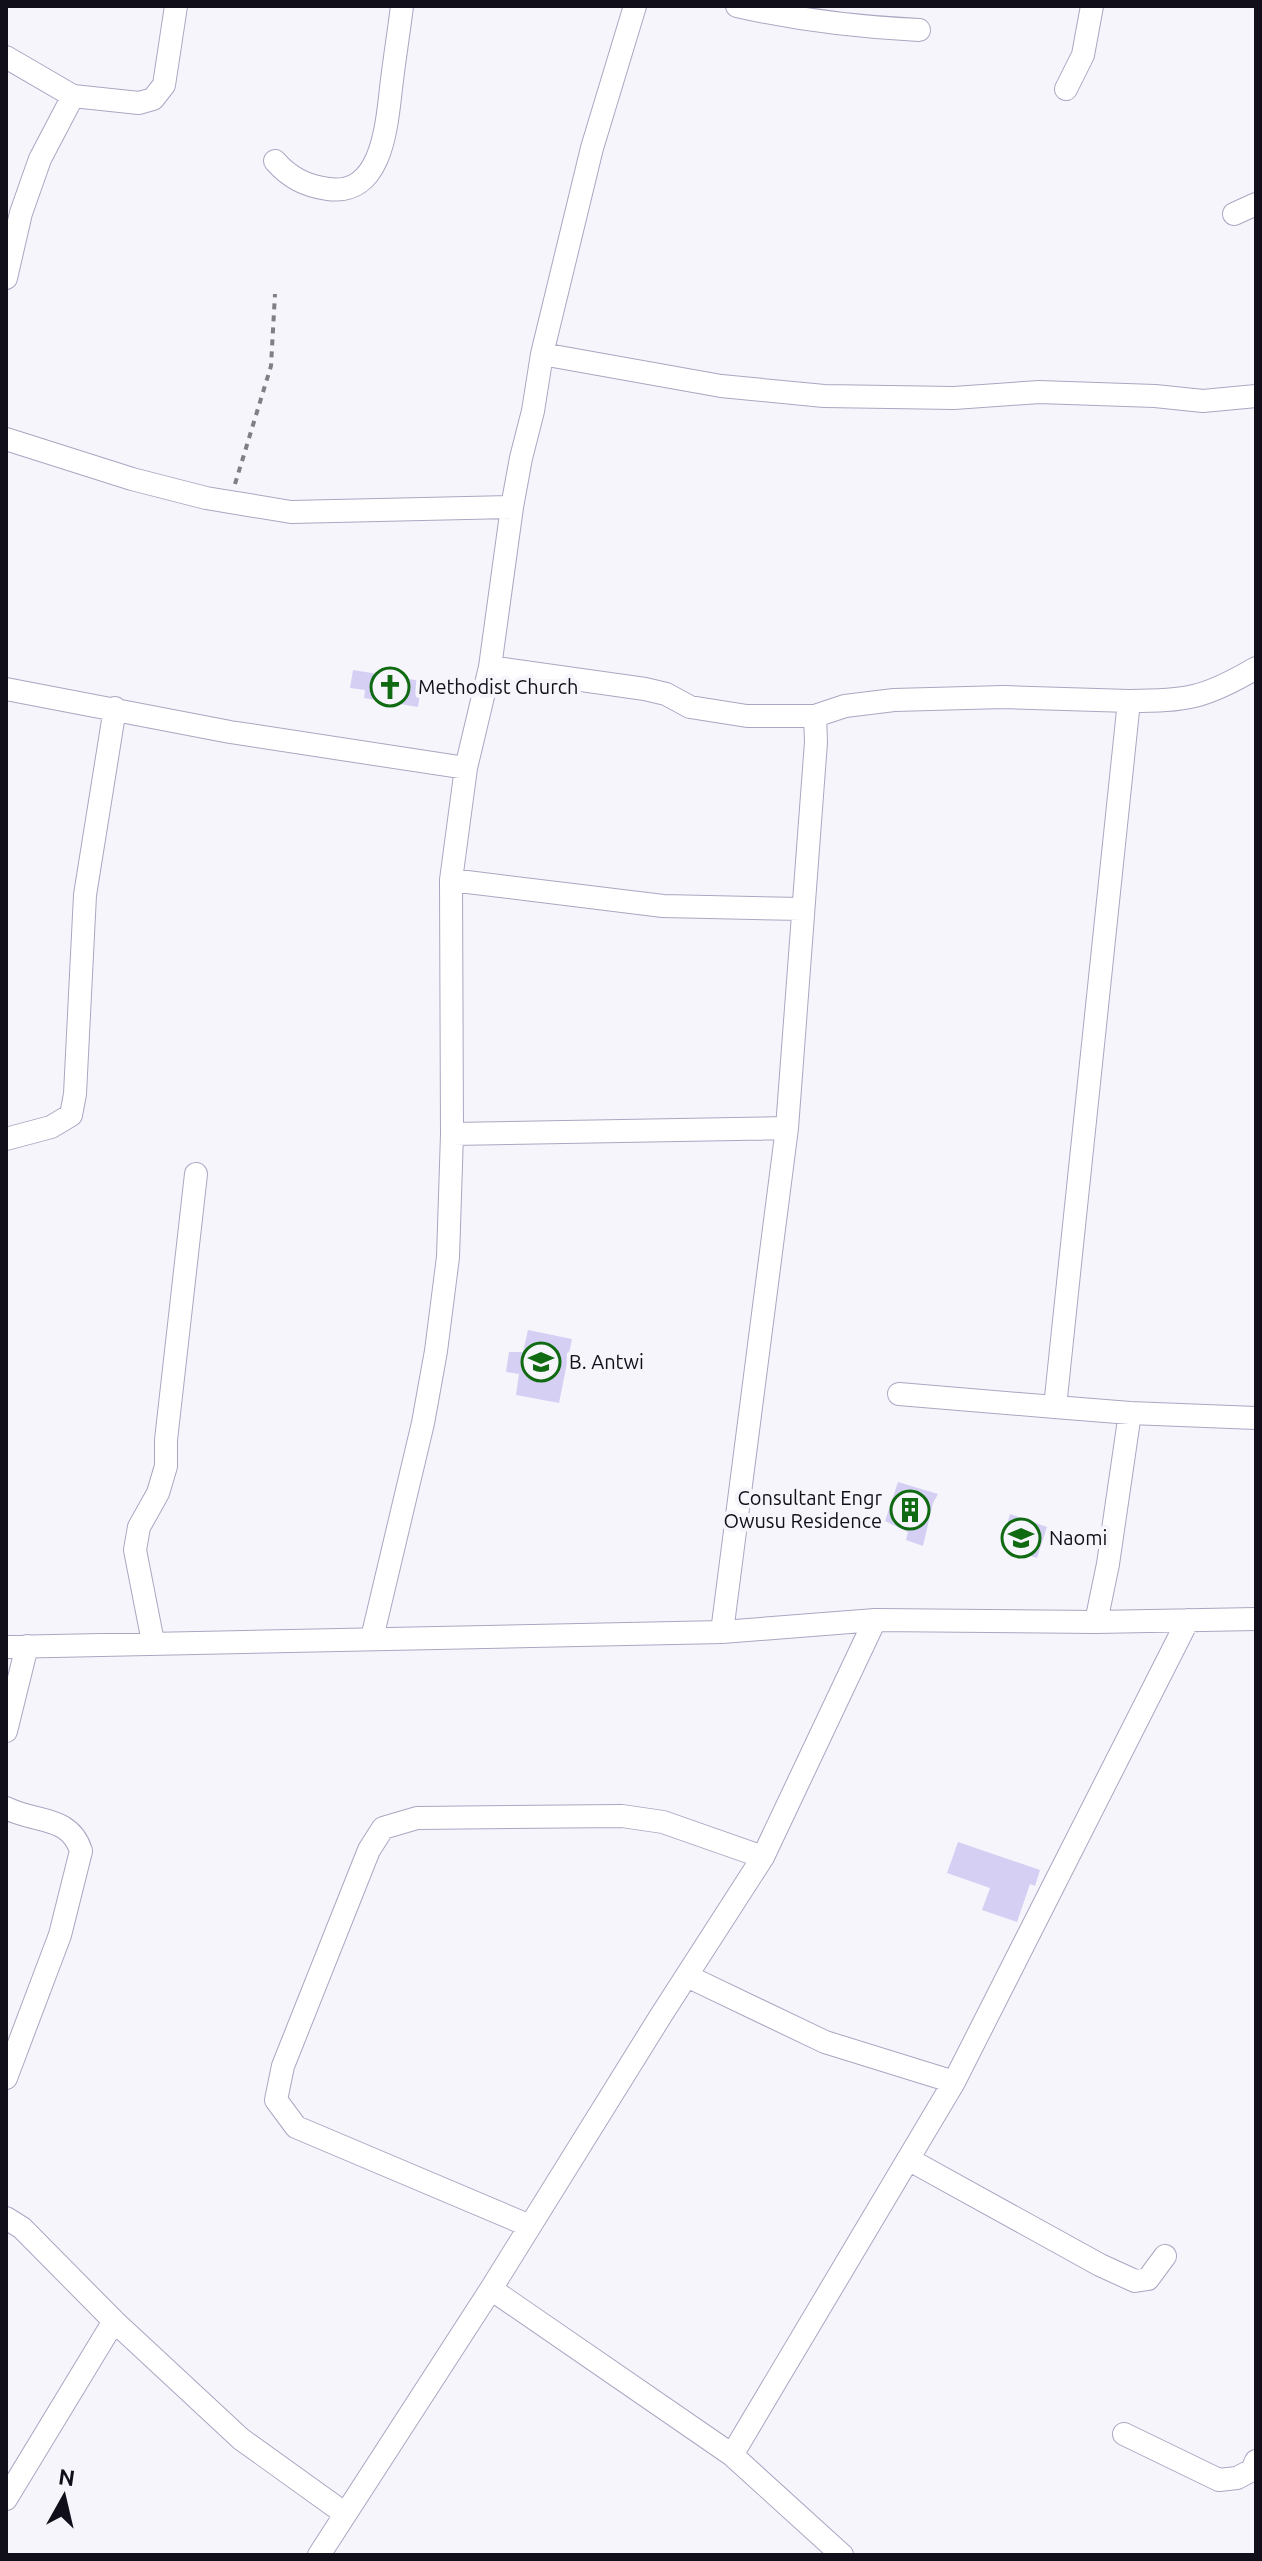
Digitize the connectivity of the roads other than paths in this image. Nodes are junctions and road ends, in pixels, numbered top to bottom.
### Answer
1 (176, 6) edge
2 (402, 6) edge
3 (635, 6) edge
4 (737, 6) edge
5 (1092, 6) edge
6 (919, 30) dead end
7 (6, 57) edge
8 (1066, 89) dead end
9 (73, 96) junction
10 (275, 161) dead end
11 (1256, 204) edge
12 (1234, 214) dead end
13 (6, 278) edge
14 (542, 354) junction
15 (1256, 396) edge
16 (6, 439) edge
17 (512, 507) junction
18 (490, 667) junction
19 (1256, 668) edge
20 (6, 689) edge
21 (1129, 701) junction
22 (115, 708) junction
23 (815, 716) junction
24 (466, 768) junction
25 (451, 880) junction
26 (802, 909) junction
27 (787, 1128) junction
28 (452, 1134) junction
29 (6, 1139) edge
30 (196, 1174) dead end
31 (899, 1394) dead end
32 (1055, 1407) junction
33 (1130, 1413) junction
34 (1256, 1418) edge
35 (1256, 1619) edge
36 (875, 1620) junction
37 (1188, 1620) junction
38 (1096, 1622) junction
39 (722, 1632) junction
40 (372, 1638) junction
41 (153, 1642) junction
42 (17, 1646) edge
43 (6, 1731) edge
44 (6, 1808) edge
45 (763, 1857) junction
46 (687, 1976) junction
47 (6, 2078) edge
48 (954, 2082) junction
49 (908, 2159) junction
50 (6, 2218) edge
51 (530, 2226) junction
52 (1165, 2256) dead end
53 (491, 2289) junction
54 (114, 2321) junction
55 (1124, 2434) dead end
56 (732, 2455) junction
57 (1256, 2461) edge
58 (6, 2499) edge
59 (344, 2513) junction
60 (319, 2555) edge
61 (842, 2555) edge

1 - 9 street
2 - 10 street
3 - 14 street
4 - 6 street
5 - 8 street
7 - 9 street
9 - 13 street
11 - 12 street
14 - 15 street
14 - 17 street
16 - 17 street
17 - 18 street
18 - 23 street
18 - 24 street
19 - 21 street
20 - 22 street
21 - 23 street
21 - 32 street
22 - 24 street
22 - 29 street
23 - 26 street
24 - 25 street
25 - 26 street
25 - 28 street
26 - 27 street
27 - 28 street
27 - 39 street
28 - 40 street
30 - 41 street
31 - 32 street
32 - 33 street
33 - 34 street
33 - 38 street
35 - 37 street
36 - 38 street
36 - 39 street
36 - 45 street
37 - 38 street
37 - 48 street
39 - 40 street
40 - 41 street
41 - 42 street
42 - 43 street
44 - 47 street
45 - 46 street
45 - 51 street
46 - 48 street
46 - 51 street
48 - 49 street
49 - 52 street
49 - 56 street
50 - 54 street
51 - 53 street
53 - 56 street
53 - 59 street
54 - 58 street
54 - 59 street
55 - 57 street
56 - 61 street
59 - 60 street

